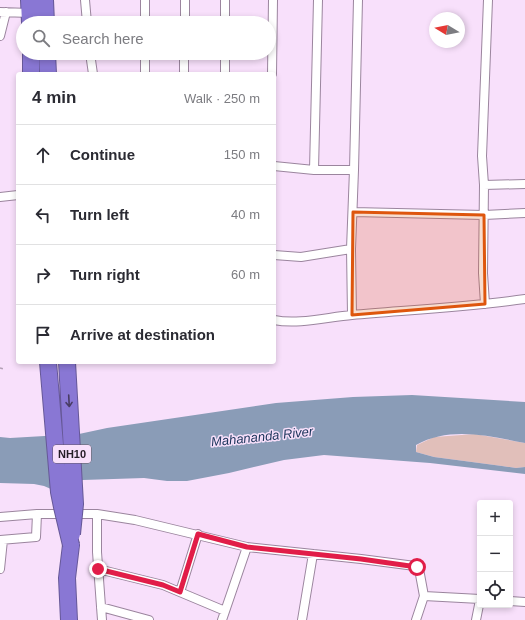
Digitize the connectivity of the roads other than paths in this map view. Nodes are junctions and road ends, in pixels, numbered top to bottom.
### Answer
1 (45, 0) edge
2 (85, 0) edge
3 (145, 0) edge
4 (185, 0) edge
5 (225, 0) edge
6 (273, 0) edge
7 (318, 0) edge
8 (358, 0) edge
9 (488, 0) edge
10 (3, 12) edge
11 (30, 12) edge
12 (46, 16) edge
13 (86, 16) edge
14 (145, 16) edge
15 (185, 16) edge
16 (225, 16) edge
17 (273, 16) edge
18 (0, 36) edge
19 (31, 60) edge
20 (47, 60) edge
21 (91, 60) edge
22 (145, 60) edge
23 (184, 60) edge
24 (225, 60) edge
25 (272, 60) edge
26 (31, 72) edge
27 (48, 72) edge
28 (92, 72) edge
29 (145, 72) edge
30 (184, 72) edge
31 (225, 72) edge
32 (272, 72) edge
33 (276, 166) edge
34 (314, 170) junction
35 (354, 170) junction
36 (525, 184) edge
37 (484, 186) junction
38 (16, 195) edge
39 (0, 197) edge
40 (353, 212) junction
41 (525, 213) edge
42 (484, 215) junction
43 (351, 249) junction
44 (276, 255) edge
45 (525, 299) edge
46 (485, 304) junction
47 (352, 315) junction
48 (276, 320) edge
49 (48, 364) edge
50 (67, 364) edge
51 (37, 514) junction
52 (97, 514) junction
53 (0, 517) edge
54 (198, 534) junction
55 (2, 540) edge
56 (71, 545) junction
57 (247, 547) junction
58 (313, 554) junction
59 (0, 569) edge
60 (98, 569) junction
61 (180, 592) junction
62 (424, 596) junction
63 (477, 600) edge
64 (513, 601) edge
65 (525, 602) edge
66 (101, 607) junction
67 (478, 608) edge
68 (225, 610) junction
69 (69, 620) edge
70 (102, 620) edge
71 (149, 620) edge
72 (222, 620) edge
73 (302, 620) edge
74 (416, 620) edge
75 (476, 620) edge

1 - 12 highway
2 - 13 street
3 - 14 street
4 - 15 street
5 - 16 street
6 - 17 street
7 - 34 street
8 - 35 street
9 - 37 street
10 - 11 street
10 - 18 street
19 - 26 highway
20 - 27 highway
21 - 28 street
22 - 29 street
23 - 30 street
24 - 31 street
25 - 32 street
33 - 34 street
34 - 35 street
35 - 40 street
36 - 37 street
37 - 42 street
38 - 39 street
40 - 42 street
40 - 43 street
41 - 42 street
42 - 46 street
43 - 44 street
43 - 47 street
45 - 46 street
46 - 47 street
47 - 48 street
49 - 56 highway, bridge
50 -> 56 highway, NH10, bridge
51 - 52 street
51 - 53 street
51 - 55 street
52 - 54 street
52 - 60 street
54 - 57 street
54 - 61 street
55 - 59 street
56 - 69 highway, NH10
57 - 58 street
57 - 68 street
58 - 62 street
58 - 73 street
60 - 61 street
60 - 66 street
61 - 68 street
62 - 63 street
62 - 74 street
64 - 65 street
66 - 70 street
66 - 71 street
67 - 75 street
68 - 72 street

